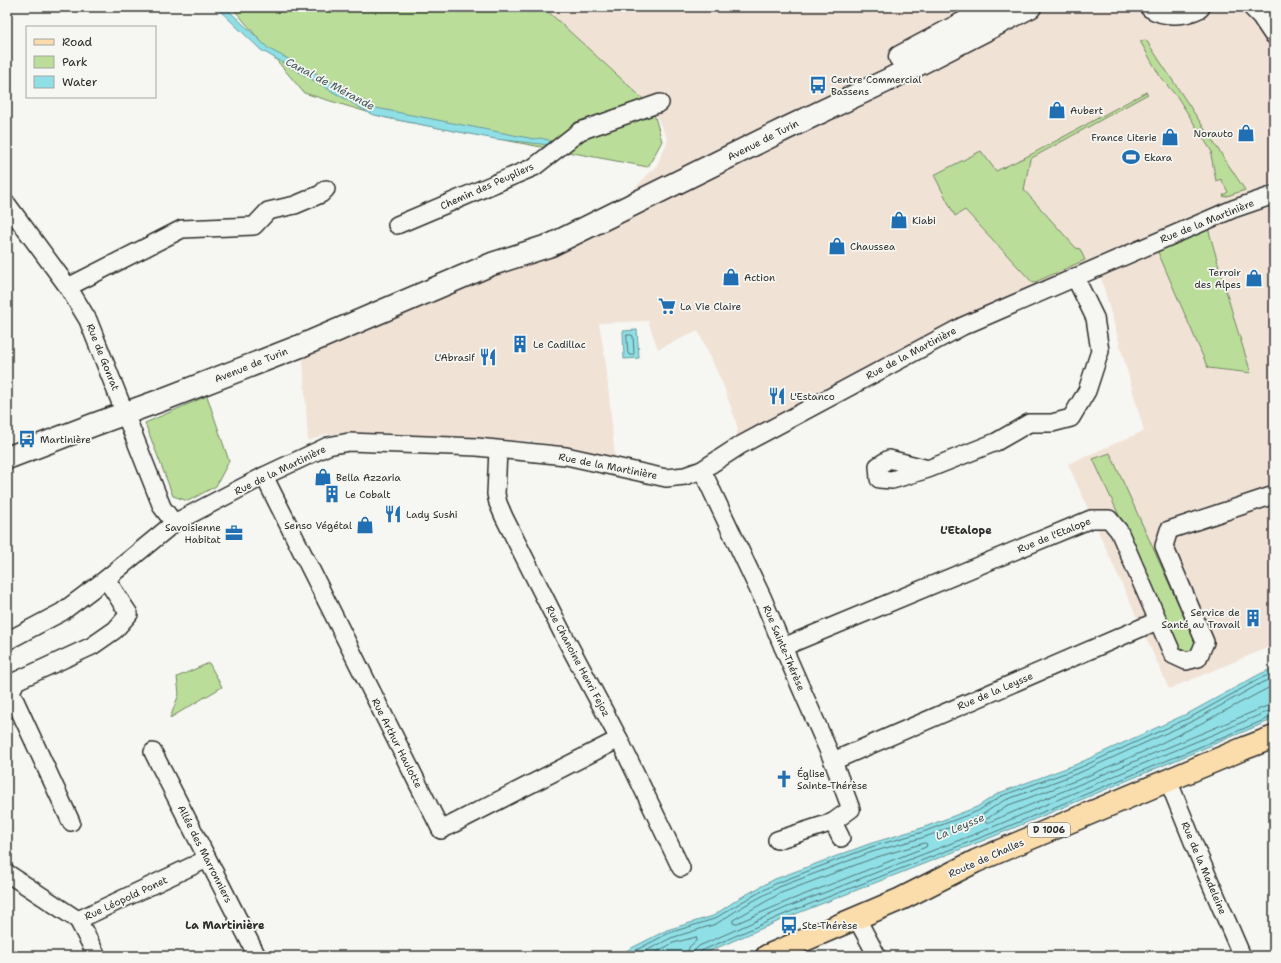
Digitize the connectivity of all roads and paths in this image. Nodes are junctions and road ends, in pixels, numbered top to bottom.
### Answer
1 (994, 7) edge
2 (1030, 7) edge
3 (1151, 7) edge
4 (1199, 7) edge
5 (1259, 10) edge
6 (1274, 33) edge
7 (660, 103) dead end
8 (713, 151) junction
9 (677, 184) junction
10 (326, 189) dead end
11 (1274, 195) edge
12 (7, 204) edge
13 (397, 225) dead end
14 (492, 264) junction
15 (1075, 277) junction
16 (68, 287) junction
17 (126, 414) junction
18 (498, 450) junction
19 (7, 458) edge
20 (928, 469) dead end
21 (702, 470) junction
22 (264, 476) junction
23 (1274, 495) edge
24 (174, 523) junction
25 (106, 579) junction
26 (1157, 621) junction
27 (7, 642) edge
28 (782, 647) junction
29 (1274, 737) edge
30 (619, 739) junction
31 (153, 752) dead end
32 (833, 761) junction
33 (1168, 780) junction
34 (71, 822) dead end
35 (833, 822) junction
36 (841, 838) dead end
37 (777, 840) dead end
38 (207, 859) junction
39 (681, 868) dead end
40 (7, 873) edge
41 (857, 919) junction
42 (78, 920) junction
43 (97, 956) edge
44 (258, 956) edge
45 (767, 956) edge
46 (876, 956) edge
47 (1242, 956) edge

1 - 8 main road, Avenue de Turin
2 - 9 main road, Avenue de Turin
3 - 4 street
5 - 6 street
7 - 13 street, Chemin des Peupliers
8 - 9 main road
8 - 14 main road, Avenue de Turin
9 - 14 main road, Avenue de Turin
10 - 16 street
11 - 15 street, Rue de la Martinière
12 - 16 street, Rue de Gonrat
14 - 17 main road, Avenue de Turin
15 - 20 street
15 - 21 street, Rue de la Martinière
16 - 17 street, Rue de Gonrat
17 - 19 main road, Avenue de Turin
17 - 24 street, Rue de Gonrat
18 - 21 street, Rue de la Martinière
18 - 22 street, Rue de la Martinière
18 - 30 street, Rue Chanoine Henri Fejoz
21 - 28 street, Rue Sainte-Thérèse
22 - 24 street, Rue de la Martinière
22 - 30 street, Rue Arthur Haulotte
23 - 26 street, Rue de l'Etalope
24 - 25 street, Rue de la Martinière
25 - 27 street, Rue de la Martinière
25 - 34 street
26 - 28 street, Rue de l'Etalope
26 - 32 street, Rue de la Leysse
28 - 32 street, Rue Sainte-Thérèse
29 - 33 main road, Route de Challes / D 1006
30 - 39 street, Rue Chanoine Henri Fejoz
31 - 38 street, Allée des Marronniers
32 - 35 street, Rue Sainte-Thérèse
33 - 41 main road, Route de Challes / D 1006
33 - 47 street, Rue de la Madeleine
35 - 36 street
35 - 37 street, Rue Sainte-Thérèse
38 - 42 street, Rue Léopold Ponet
38 - 44 street, Allée des Marronniers
40 - 42 street, Rue Léopold Ponet
41 - 45 main road, Route de Challes / D 1006
41 - 46 street
42 - 43 street

